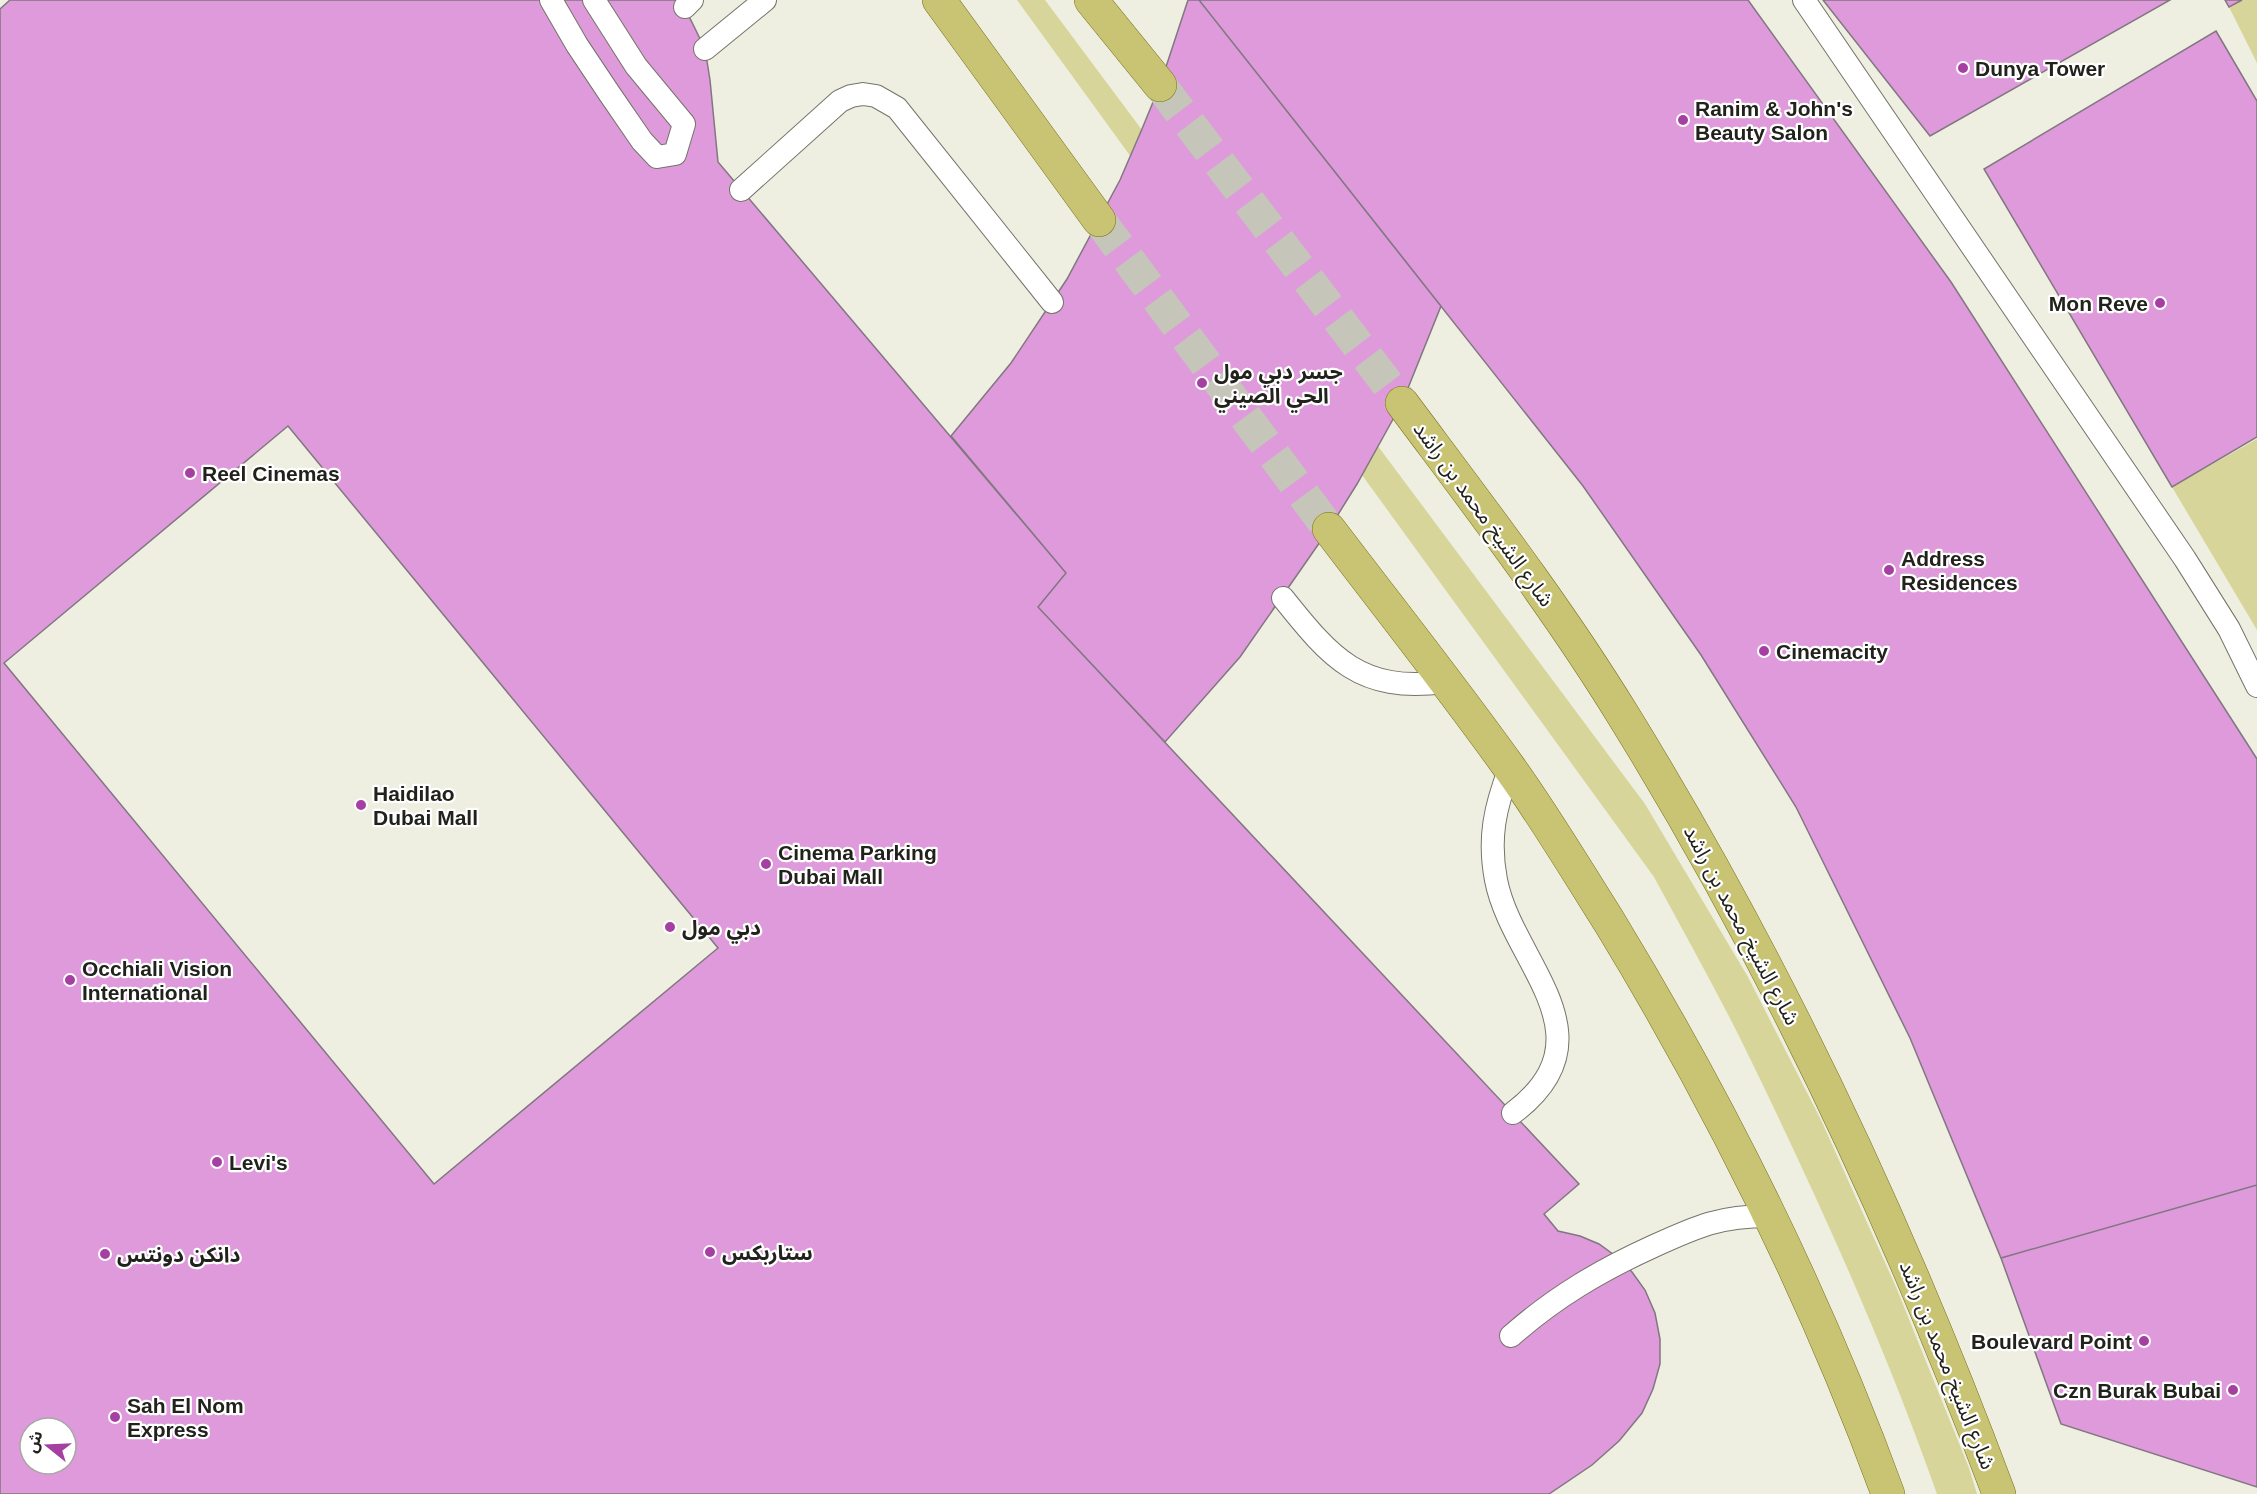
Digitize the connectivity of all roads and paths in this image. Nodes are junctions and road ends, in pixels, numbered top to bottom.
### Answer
1 (551, 0) edge
2 (594, 0) edge
3 (765, 0) edge
4 (939, 0) edge
5 (1091, 0) edge
6 (1804, 0) edge
7 (705, 49) dead end
8 (1160, 85) tunnel mouth
9 (741, 190) dead end
10 (1099, 220) tunnel mouth
11 (1052, 302) dead end
12 (1402, 403) tunnel mouth
13 (1329, 529) tunnel mouth
14 (1282, 597) dead end
15 (1444, 682) junction
16 (2257, 686) edge
17 (1509, 768) junction
18 (1513, 1113) dead end
19 (1769, 1216) junction
20 (1511, 1336) dead end
21 (1887, 1494) edge
22 (1999, 1494) edge

1 - 2 lane
3 - 7 lane
4 - 10 main road
5 - 8 main road
6 - 16 lane
9 - 11 lane
12 - 22 main road, شارع الشيخ محمد بن راشد
13 - 15 main road
14 - 15 lane
15 - 17 main road
17 - 18 lane
17 - 19 main road
19 - 20 lane
19 - 21 main road

